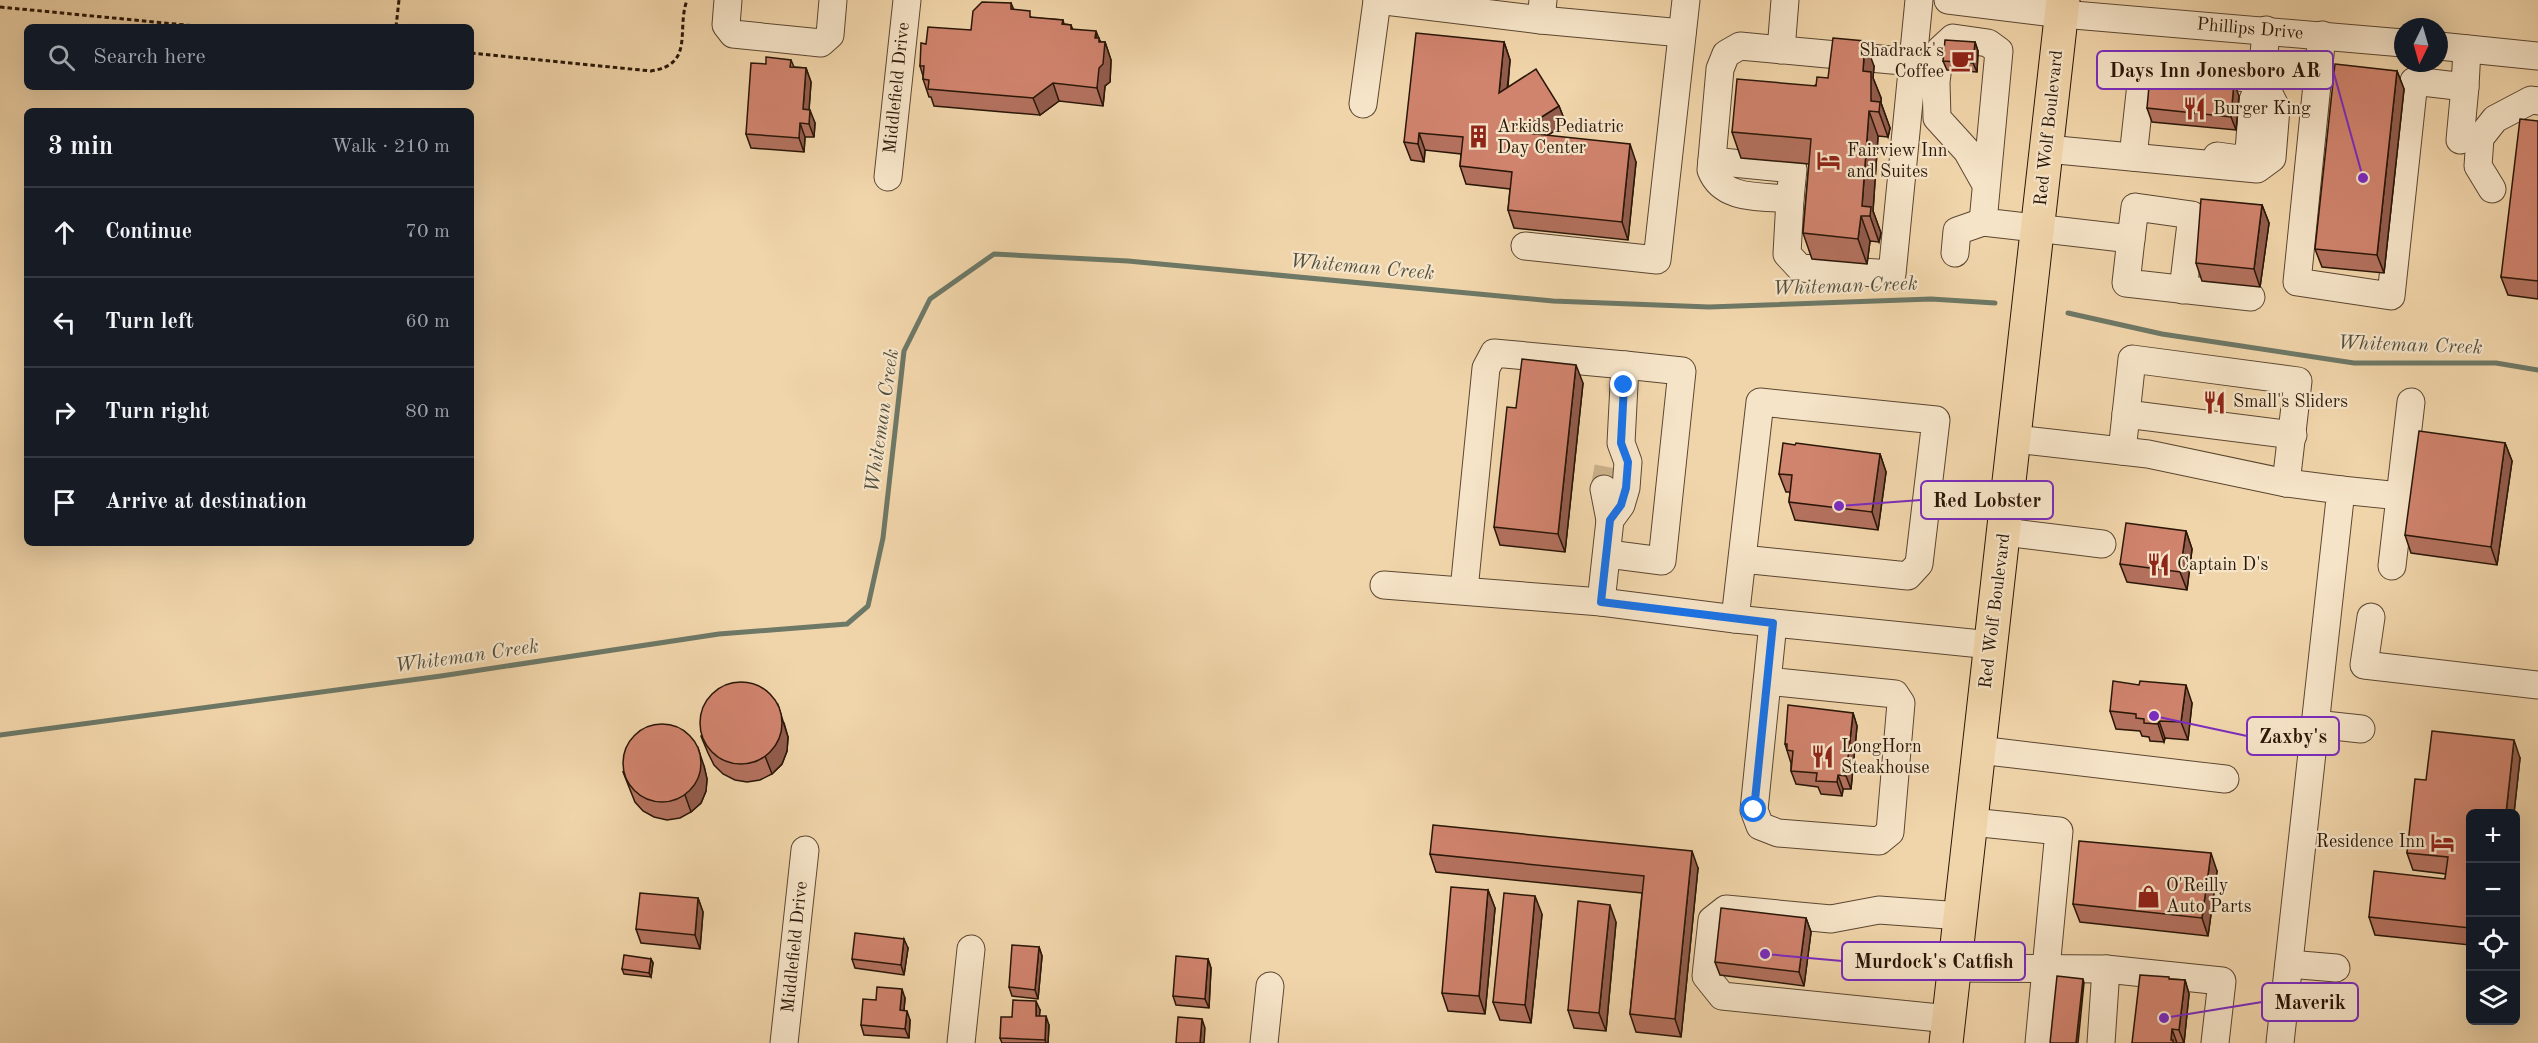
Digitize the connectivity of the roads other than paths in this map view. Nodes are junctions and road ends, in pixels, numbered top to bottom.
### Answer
1 (728, 0) edge
2 (833, 0) edge
3 (907, 0) edge
4 (1686, 0) edge
5 (1785, 0) edge
6 (1919, 0) edge
7 (1948, 0) edge
8 (1377, 1) edge
9 (2062, 7) edge
10 (1542, 10) edge
11 (2266, 30) junction
12 (1682, 33) junction
13 (2322, 35) junction
14 (2394, 42) edge
15 (2448, 47) edge
16 (2467, 49) junction
17 (1781, 50) junction
18 (2538, 56) edge
19 (1913, 62) junction
20 (2262, 79) junction
21 (2327, 87) junction
22 (2465, 87) junction
23 (2538, 101) edge
24 (1363, 104) dead end
25 (2460, 140) dead end
26 (2311, 142) junction
27 (2047, 149) junction
28 (2133, 157) junction
29 (888, 177) dead end
30 (1984, 183) junction
31 (2492, 189) dead end
32 (1983, 222) junction
33 (2039, 229) junction
34 (2131, 239) junction
35 (1525, 246) dead end
36 (1955, 254) dead end
37 (2184, 290) junction
38 (2251, 297) dead end
39 (1625, 365) junction
40 (2411, 402) dead end
41 (2126, 414) junction
42 (2292, 435) junction
43 (2015, 439) junction
44 (1621, 443) junction
45 (2122, 452) junction
46 (2286, 483) junction
47 (2341, 490) junction
48 (2400, 496) junction
49 (1610, 520) junction
50 (2005, 532) junction
51 (2102, 544) dead end
52 (1608, 554) junction
53 (1742, 560) junction
54 (2392, 566) dead end
55 (1384, 585) dead end
56 (1464, 590) junction
57 (1601, 602) junction
58 (2371, 617) dead end
59 (1735, 619) junction
60 (1773, 623) junction
61 (1991, 645) junction
62 (1767, 681) junction
63 (2538, 685) edge
64 (2315, 724) junction
65 (2361, 729) dead end
66 (1979, 750) junction
67 (2225, 779) dead end
68 (1971, 822) junction
69 (806, 850) dead end
70 (1960, 916) junction
71 (971, 949) dead end
72 (2289, 964) junction
73 (1954, 968) junction
74 (2046, 968) junction
75 (2336, 968) dead end
76 (2106, 969) junction
77 (1270, 986) dead end
78 (2070, 1021) edge
79 (1947, 1031) edge
80 (784, 1043) edge
81 (961, 1043) edge
82 (1264, 1043) edge
83 (2215, 1043) edge
84 (2280, 1043) edge

1 - 2 street
3 - 29 street, Middlefield Drive
4 - 12 street
5 - 17 street
6 - 19 street
7 - 9 street, Phillips Drive
8 - 10 street
8 - 24 street
9 - 11 street, Phillips Drive
9 - 27 highway, Red Wolf Boulevard
10 - 12 street
11 - 13 street, Phillips Drive
11 - 20 street
12 - 35 street
13 - 14 street, Phillips Drive
13 - 21 street
15 - 16 street
16 - 18 street
16 - 22 street
17 - 19 street
17 - 19 street
20 - 28 street
20 - 28 street
21 - 26 street
21 - 26 street
22 - 25 street
22 - 26 street
23 - 31 street
27 - 28 street
27 - 33 highway, Red Wolf Boulevard
30 - 30 street
30 - 32 street
32 - 33 street
32 - 36 street
33 - 34 street
33 - 43 highway, Red Wolf Boulevard
34 - 37 street
34 - 37 street
37 - 38 street
39 - 44 street
39 - 52 street
39 - 56 street
40 - 48 street
41 - 42 street
41 - 42 street
41 - 45 street
42 - 46 street
43 - 45 street
43 - 50 highway, Red Wolf Boulevard
44 - 49 street
44 - 49 street
45 - 46 street
46 - 47 street
47 - 48 street
47 - 64 street
48 - 54 street
49 - 52 street
50 - 51 street
50 - 61 highway, Red Wolf Boulevard
52 - 57 street
53 - 53 street
53 - 59 street
55 - 56 street
56 - 57 street
57 - 59 street
58 - 63 street
59 - 60 street
60 - 61 street
60 - 62 street
61 - 66 highway, Red Wolf Boulevard
62 - 62 street
64 - 65 street
64 - 72 street
66 - 67 street
66 - 68 highway, Red Wolf Boulevard
68 - 70 highway, Red Wolf Boulevard
68 - 74 street
69 - 80 street, Middlefield Drive
70 - 73 highway, Red Wolf Boulevard
70 - 79 street
71 - 81 street
72 - 75 street
72 - 84 street
73 - 74 street
73 - 79 highway, Red Wolf Boulevard
74 - 76 street
74 - 78 street
76 - 78 street
76 - 83 street
77 - 82 street

